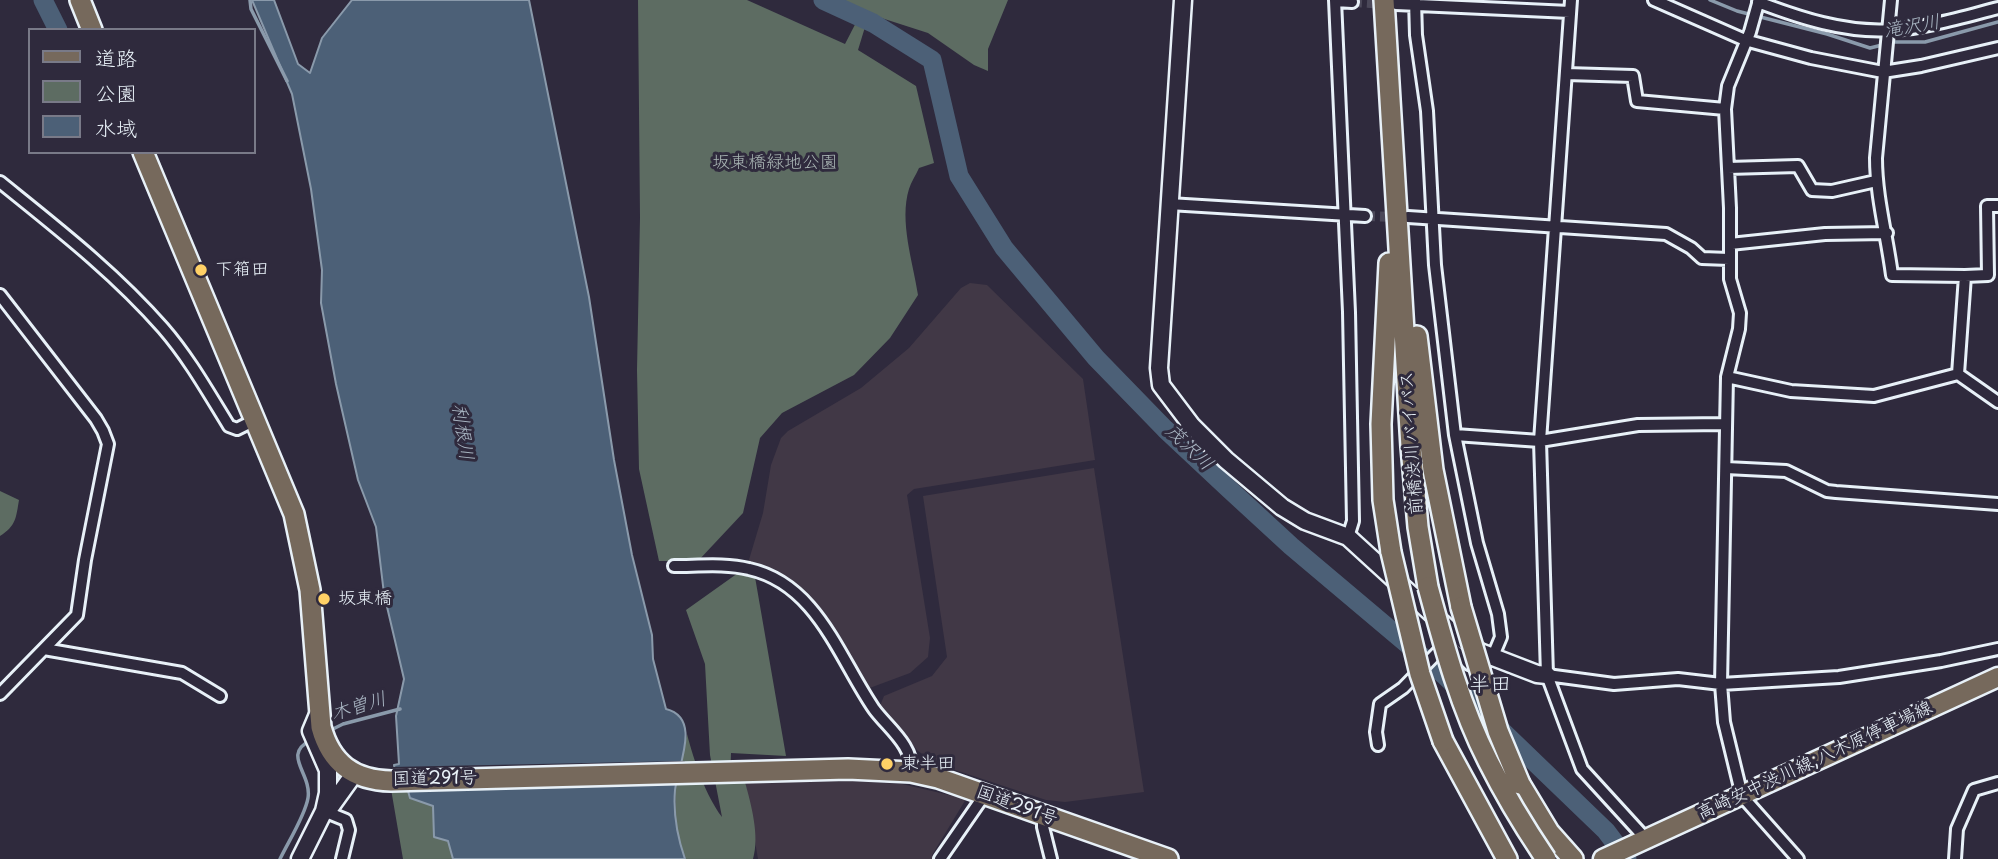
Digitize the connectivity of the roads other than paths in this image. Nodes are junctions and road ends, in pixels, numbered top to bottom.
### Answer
1 (80, 0) edge
2 (1183, 0) edge
3 (1654, 0) edge
4 (1891, 0) edge
5 (1335, 1) edge
6 (1352, 2) edge
7 (1390, 2) edge
8 (1415, 2) edge
9 (1758, 3) edge
10 (1571, 6) edge
11 (1998, 8) edge
12 (91, 28) edge
13 (1889, 32) junction
14 (1747, 36) junction
15 (1998, 48) edge
16 (1883, 72) junction
17 (1566, 74) junction
18 (1725, 109) junction
19 (143, 154) edge
20 (1728, 168) junction
21 (1394, 173) junction
22 (1876, 181) junction
23 (0, 182) edge
24 (1170, 204) junction
25 (1998, 206) edge
26 (1344, 215) junction
27 (1365, 216) tunnel mouth
28 (1408, 217) tunnel mouth
29 (1434, 218) junction
30 (1553, 228) junction
31 (1887, 233) junction
32 (1730, 244) junction
33 (1729, 259) junction
34 (1400, 260) junction
35 (1965, 275) junction
36 (0, 295) edge
37 (1958, 374) junction
38 (1727, 377) junction
39 (1998, 402) edge
40 (253, 421) junction
41 (1725, 424) junction
42 (1455, 435) junction
43 (1540, 441) junction
44 (1726, 468) junction
45 (1998, 504) edge
46 (1348, 537) junction
47 (674, 566) dead end
48 (44, 649) junction
49 (1998, 649) edge
50 (1493, 656) junction
51 (1546, 675) junction
52 (1998, 677) edge
53 (1721, 684) junction
54 (0, 694) edge
55 (220, 696) dead end
56 (318, 731) junction
57 (1378, 745) dead end
58 (911, 772) junction
59 (354, 774) junction
60 (1998, 783) edge
61 (985, 794) junction
62 (1742, 796) junction
63 (324, 811) junction
64 (1043, 815) junction
65 (1638, 841) junction
66 (1605, 858) edge
67 (300, 859) edge
68 (342, 859) edge
69 (940, 859) edge
70 (1051, 859) edge
71 (1168, 859) edge
72 (1507, 859) edge
73 (1546, 859) edge
74 (1573, 859) edge
75 (1798, 859) edge
76 (1955, 859) edge

1 - 12 highway
2 - 24 street
3 - 14 street
4 - 13 street
5 - 6 street
5 - 26 street
7 - 8 street
7 - 21 highway, 前橋渋川バイパス
8 - 10 street
8 - 29 street
9 - 13 street
9 - 14 street
10 - 17 street
11 - 13 street
13 - 16 street
14 - 16 street
14 - 18 street
15 - 16 street
16 - 22 street
17 - 18 street
17 - 30 street
18 - 20 street
19 - 40 highway
20 - 22 street
20 - 32 street
21 - 34 highway, 前橋渋川バイパス
21 - 72 highway, bridge
22 - 31 street
23 - 40 street
24 - 26 street
24 - 46 street
25 - 35 street
26 - 27 street
26 - 46 street
28 - 29 street
29 - 30 street
29 - 42 street
30 - 33 street
30 - 43 street
31 - 32 street
31 - 35 street
32 - 33 street
33 - 38 street
34 - 73 highway, 前橋渋川バイパス, bridge
34 - 74 highway, bridge
35 - 37 street
36 - 48 street
37 - 38 street
37 - 39 street
38 - 41 street
40 - 56 highway
41 - 43 street
41 - 44 street
42 - 43 street
42 - 50 street
43 - 51 street
44 - 45 street
44 - 53 street
46 - 50 street
47 - 58 street
48 - 54 street
48 - 55 street
49 - 53 street
50 - 51 street
50 - 57 street
51 - 53 street
51 - 65 street
52 - 62 main road, 高崎安中渋川線;八木原停車場線
53 - 62 street
56 - 59 highway
56 - 63 street
58 - 59 highway, 国道291号
58 - 61 highway, 国道291号
59 - 63 street
60 - 76 street
61 - 64 highway, 国道291号
61 - 69 street
62 - 65 main road, 高崎安中渋川線;八木原停車場線
62 - 75 street
63 - 67 street
63 - 68 street
64 - 70 street
64 - 71 highway, 国道291号
65 - 66 main road, 高崎安中渋川線;八木原停車場線

